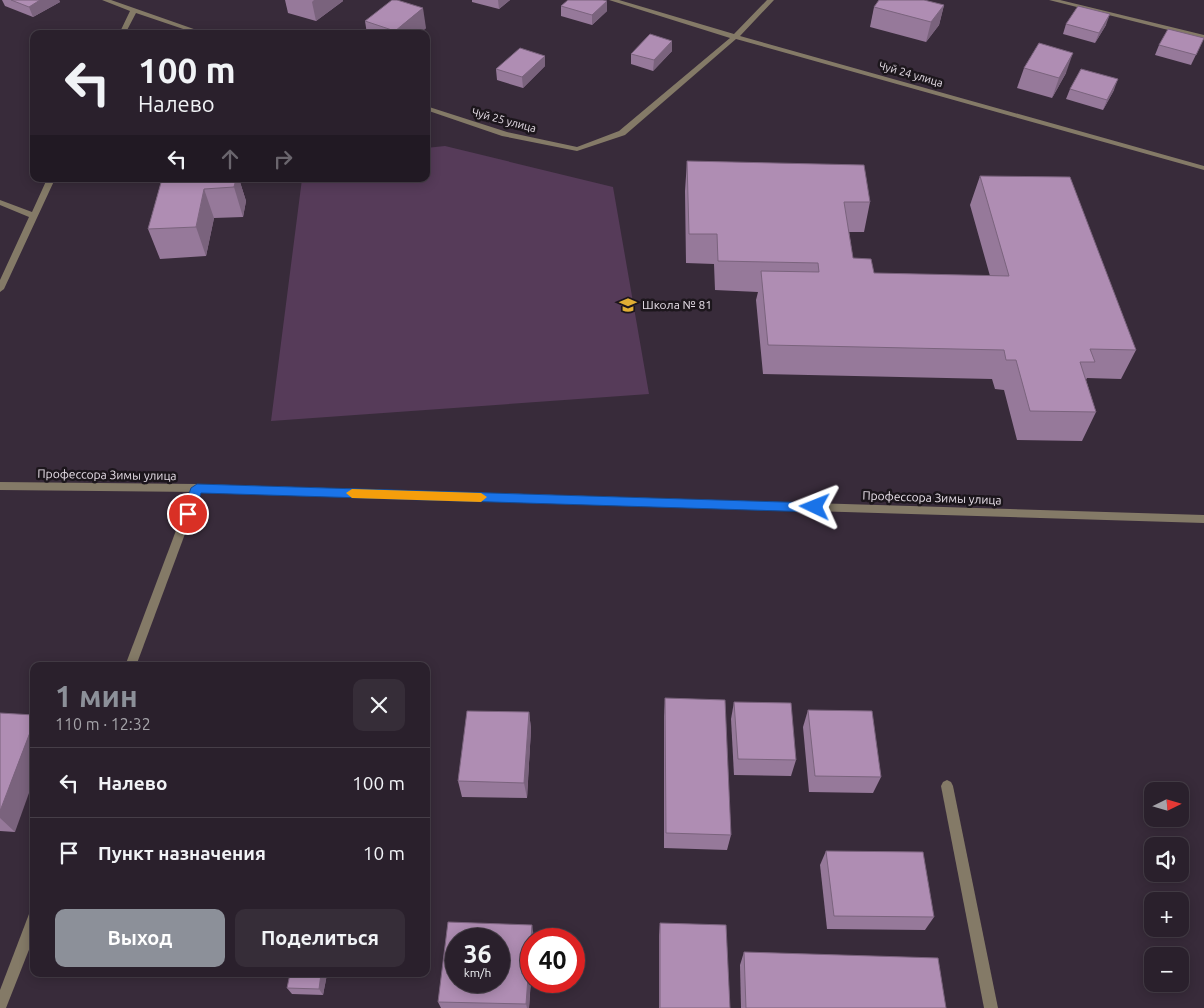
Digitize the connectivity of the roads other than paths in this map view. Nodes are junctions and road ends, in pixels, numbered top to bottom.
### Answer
1 (105, 0) edge
2 (612, 0) edge
3 (771, 0) edge
4 (1052, 0) edge
5 (134, 10) junction
6 (124, 30) edge
7 (192, 30) edge
8 (735, 37) junction
9 (1204, 37) edge
10 (430, 109) edge
11 (1204, 168) edge
12 (50, 182) edge
13 (0, 202) edge
14 (33, 216) junction
15 (0, 289) edge
16 (0, 486) edge
17 (197, 488) junction
18 (1204, 519) edge
19 (132, 662) edge
20 (948, 786) dead end
21 (30, 929) edge
22 (0, 1007) edge
23 (991, 1008) edge

1 - 5 street
2 - 8 street, Чуй 24 улица
3 - 8 street
4 - 9 street
5 - 6 street
5 - 7 street
8 - 10 street, Чуй 25 улица
8 - 11 street, Чуй 24 улица
12 - 14 street
13 - 14 street
14 - 15 street
16 - 17 street, Профессора Зимы улица
17 - 18 street, Профессора Зимы улица
17 - 19 street
20 - 23 street
21 - 22 street

